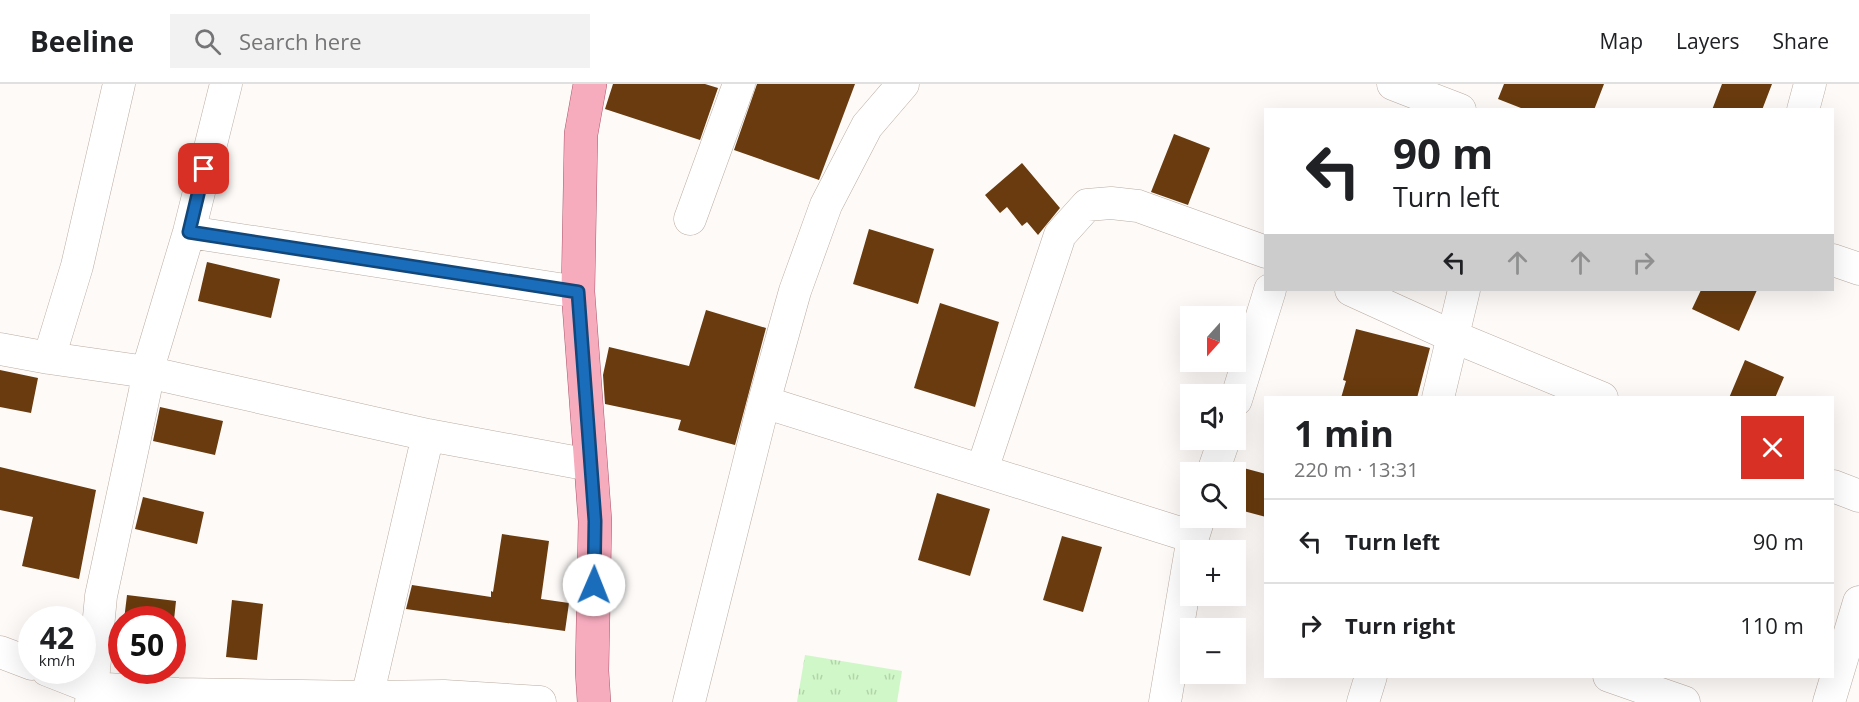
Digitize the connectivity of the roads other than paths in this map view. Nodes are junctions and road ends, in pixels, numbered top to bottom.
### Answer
1 (119, 84) edge
2 (226, 84) edge
3 (590, 84) edge
4 (739, 84) edge
5 (903, 84) edge
6 (1393, 84) edge
7 (1810, 84) edge
8 (1456, 108) edge
9 (1804, 108) edge
10 (690, 219) dead end
11 (189, 232) junction
12 (1264, 251) edge
13 (1834, 260) edge
14 (1859, 269) edge
15 (1270, 291) edge
16 (1353, 291) edge
17 (1464, 291) edge
18 (578, 292) junction
19 (1452, 336) junction
20 (0, 349) edge
21 (49, 358) junction
22 (147, 372) junction
23 (1241, 384) edge
24 (1438, 396) edge
25 (1597, 396) edge
26 (764, 402) junction
27 (428, 435) junction
28 (590, 465) junction
29 (982, 470) junction
30 (1834, 486) edge
31 (1859, 496) edge
32 (1180, 523) edge
33 (1196, 528) edge
34 (1859, 602) edge
35 (0, 652) edge
36 (18, 659) edge
37 (1370, 678) edge
38 (1615, 678) edge
39 (72, 684) edge
40 (92, 695) edge
41 (271, 698) edge
42 (366, 700) edge
43 (540, 702) edge
44 (594, 702) edge
45 (689, 702) edge
46 (1165, 702) edge
47 (1364, 702) edge
48 (1684, 702) edge
49 (1828, 702) edge

1 - 21 street
2 - 11 street
3 - 18 main road
4 - 10 street
5 - 26 street
6 - 8 street
7 - 9 street
11 - 18 street
11 - 22 street
12 - 29 street
13 - 14 street
15 - 23 street
16 - 19 street
17 - 19 street
18 - 28 main road
19 - 24 street
19 - 25 street
20 - 21 street
21 - 22 street
22 - 27 street
22 - 40 street
26 - 29 street
26 - 45 street
27 - 28 street
27 - 42 street
28 - 44 main road
29 - 32 street
30 - 31 street
33 - 46 street
34 - 49 street
35 - 36 street
37 - 47 street
38 - 48 street
39 - 40 street
40 - 41 street
41 - 42 street
42 - 43 street

